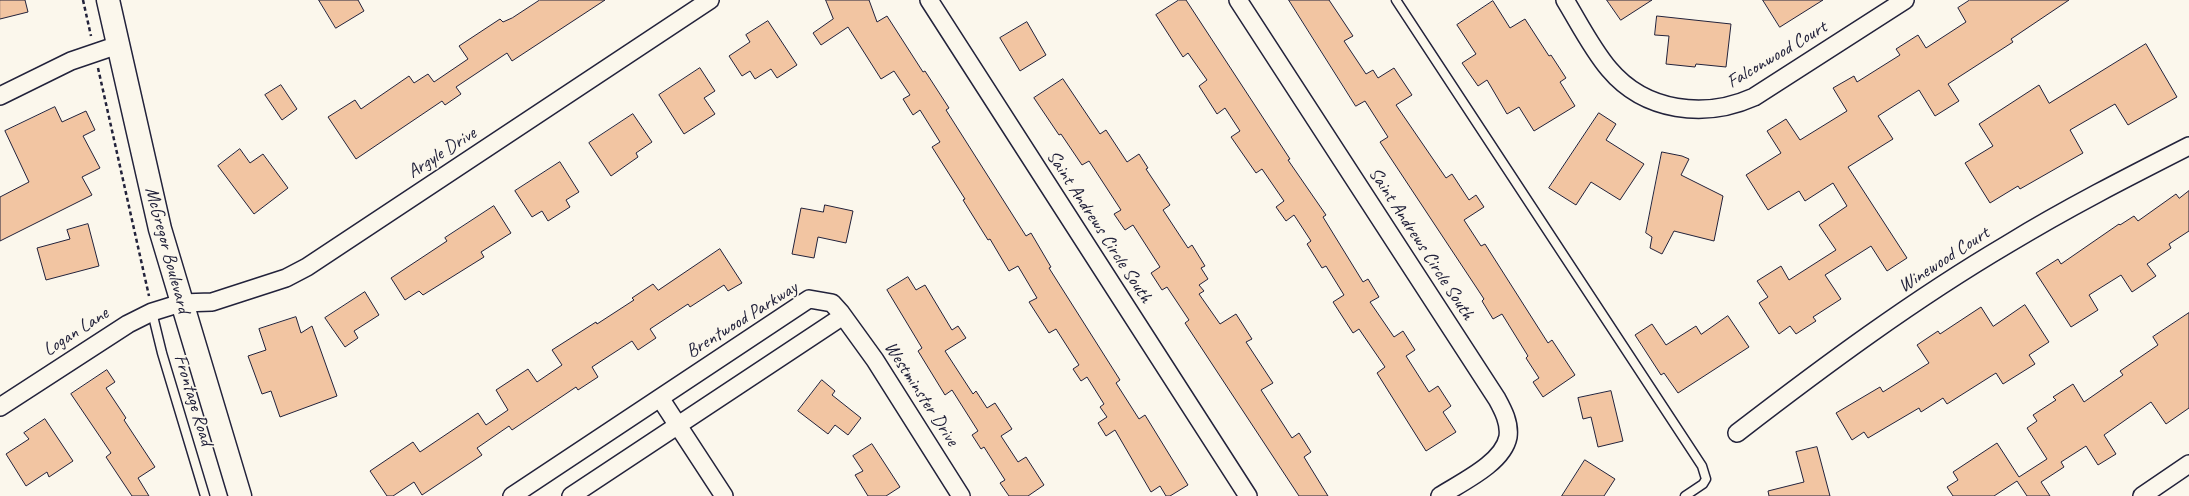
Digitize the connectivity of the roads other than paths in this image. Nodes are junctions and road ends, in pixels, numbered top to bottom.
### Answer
1 (108, 0) edge
2 (710, 0) edge
3 (929, 0) edge
4 (1238, 0) edge
5 (1396, 0) edge
6 (1565, 0) edge
7 (1894, 3) edge
8 (118, 45) junction
9 (0, 96) edge
10 (2189, 146) edge
11 (181, 304) junction
12 (152, 312) junction
13 (843, 316) junction
14 (660, 398) junction
15 (0, 407) edge
16 (678, 425) junction
17 (1738, 433) dead end
18 (2189, 464) edge
19 (205, 496) edge
20 (240, 496) edge
21 (512, 496) edge
22 (571, 496) edge
23 (724, 496) edge
24 (961, 496) edge
25 (1248, 496) edge
26 (1440, 496) edge
27 (1685, 496) edge
28 (2142, 496) edge

1 - 8 main road, McGregor Boulevard
2 - 11 street, Argyle Drive
3 - 25 street, Saint Andrews Circle South
4 - 26 street, Saint Andrews Circle South
5 - 27 lane
6 - 7 street, Falconwood Court
8 - 9 street
8 - 11 main road, McGregor Boulevard
10 - 17 street, Winewood Court
11 - 12 street, Logan Lane
11 - 20 main road, McGregor Boulevard
12 - 15 street, Logan Lane
12 - 19 lane, Frontage Road
13 - 14 street, Brentwood Parkway
13 - 16 street
13 - 24 street, Westminster Drive
14 - 16 street
14 - 21 street, Brentwood Parkway
16 - 22 street
16 - 23 street
18 - 28 street

